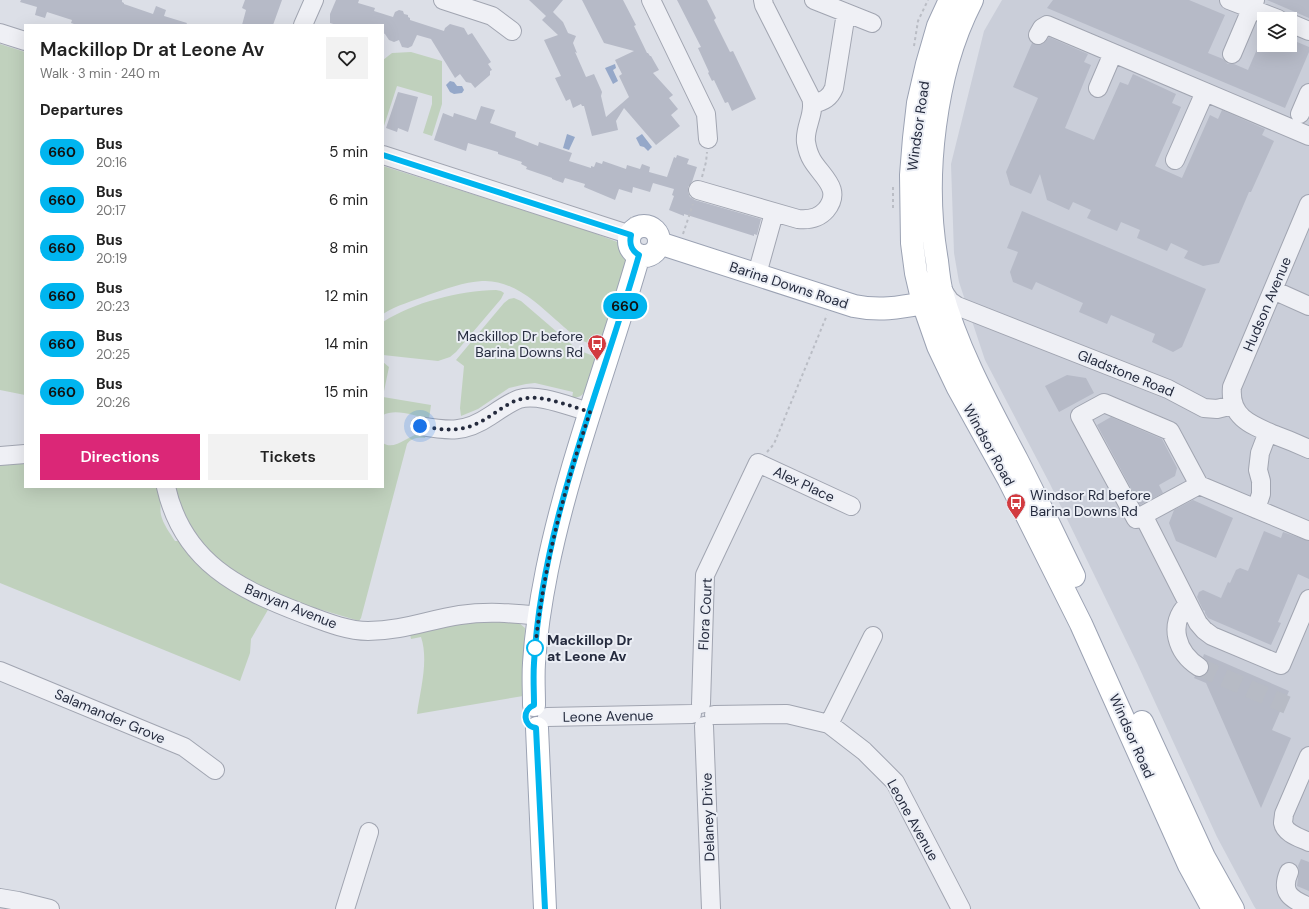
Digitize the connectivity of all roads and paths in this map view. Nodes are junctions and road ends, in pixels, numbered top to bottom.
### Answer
1 (314, 0) edge
2 (443, 0) edge
3 (650, 0) edge
4 (763, 0) edge
5 (814, 0) edge
6 (950, 0) edge
7 (972, 0) edge
8 (1230, 0) edge
9 (1253, 4) edge
10 (1266, 12) edge
11 (846, 14) junction
12 (872, 23) dead end
13 (303, 24) edge
14 (1297, 27) edge
15 (512, 31) dead end
16 (1309, 31) edge
17 (0, 33) edge
18 (1038, 35) dead end
19 (24, 41) edge
20 (1113, 53) junction
21 (1232, 54) dead end
22 (1098, 88) dead end
23 (1205, 92) junction
24 (1309, 93) edge
25 (813, 104) junction
26 (1300, 114) dead end
27 (1309, 136) edge
28 (708, 139) dead end
29 (384, 154) edge
30 (1175, 160) dead end
31 (698, 190) dead end
32 (1309, 204) edge
33 (774, 213) junction
34 (932, 234) junction
35 (631, 235) junction
36 (659, 243) junction
37 (639, 255) junction
38 (757, 274) junction
39 (941, 288) junction
40 (1273, 290) junction
41 (834, 300) junction
42 (922, 303) junction
43 (1309, 306) edge
44 (1233, 405) junction
45 (590, 412) junction
46 (420, 426) dead end
47 (1268, 432) junction
48 (1309, 449) edge
49 (24, 454) edge
50 (0, 456) edge
51 (758, 463) junction
52 (1199, 485) junction
53 (166, 488) edge
54 (851, 506) dead end
55 (1256, 509) junction
56 (1143, 515) junction
57 (1309, 531) edge
58 (1309, 598) edge
59 (1188, 604) junction
60 (539, 616) junction
61 (873, 636) dead end
62 (1199, 668) tunnel mouth
63 (0, 671) edge
64 (703, 715) junction
65 (539, 716) junction
66 (829, 724) junction
67 (1309, 756) edge
68 (215, 770) dead end
69 (369, 832) dead end
70 (1309, 842) edge
71 (1289, 872) dead end
72 (0, 898) edge
73 (1309, 907) edge
74 (50, 909) edge
75 (345, 909) edge
76 (545, 909) edge
77 (711, 909) edge
78 (961, 909) edge
79 (1213, 909) edge
80 (1233, 909) edge

1 - 13 street
2 - 15 street
3 - 28 street
4 - 25 street
5 - 11 street
6 - 42 main road, Windsor Road
7 - 34 main road, Windsor Road
8 - 9 street
9 - 10 street
9 - 21 street
11 - 12 street
11 - 25 street
14 - 16 street
17 - 19 street
18 - 20 street
20 - 22 street
20 - 23 street
23 - 27 street
23 - 30 street
24 - 26 street
25 - 33 street
29 - 35 street
31 - 33 street
32 - 40 street, Hudson Avenue
33 - 38 street
34 - 39 main road, Windsor Road
34 - 42 main road
35 - 36 main road
35 - 37 main road
36 - 37 main road
36 - 38 main road, Barina Downs Road
37 - 45 main road
38 - 41 main road, Barina Downs Road
39 - 44 street, Gladstone Road
39 - 80 main road, Windsor Road
40 - 43 street
40 - 44 street, Hudson Avenue
41 - 42 main road, Barina Downs Road
41 - 51 path
42 - 79 main road, Windsor Road
44 - 47 street
45 - 46 street
45 - 60 main road
47 - 48 street
47 - 55 street
49 - 50 street
51 - 54 street, Alex Place
51 - 64 street, Flora Court
52 - 55 street
52 - 56 street
52 - 56 street
53 - 60 street, Banyan Avenue
55 - 57 street
56 - 59 street
58 - 59 street
59 - 62 street
60 - 65 main road
61 - 66 street
63 - 68 street, Salamander Grove
64 - 65 street, Leone Avenue
64 - 66 street, Leone Avenue
64 - 77 street, Delaney Drive
65 - 76 main road
66 - 78 street, Leone Avenue
67 - 70 street
69 - 75 street
71 - 73 street
72 - 74 street

